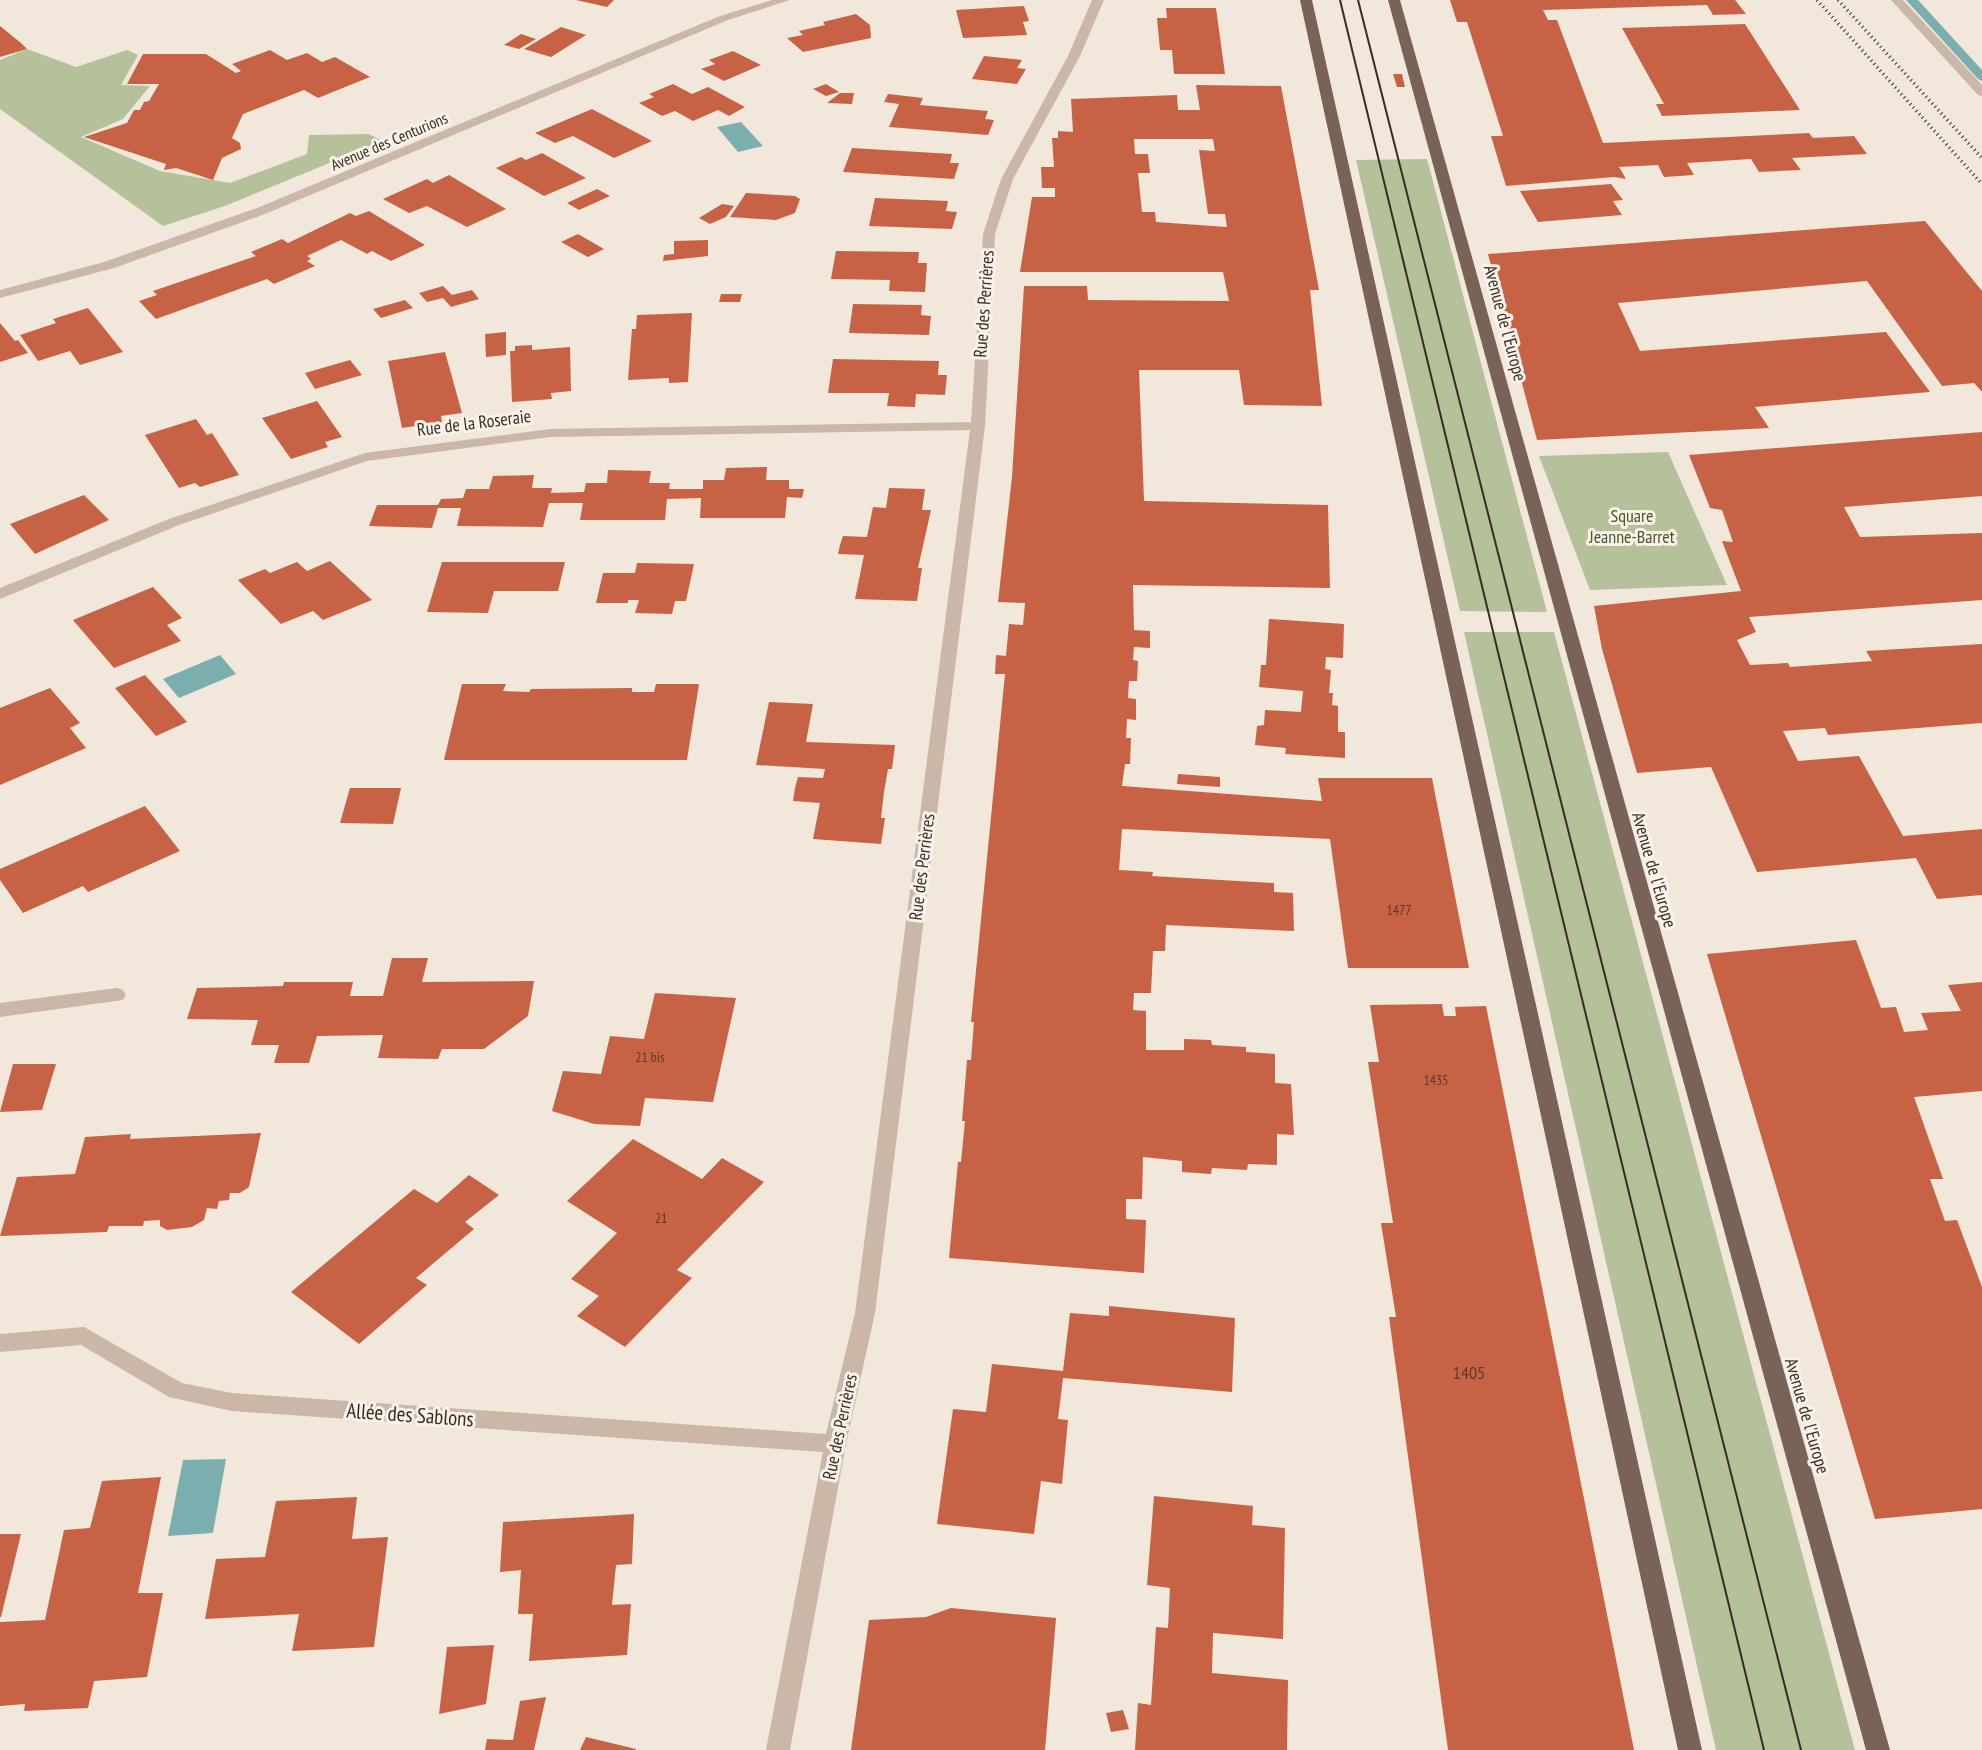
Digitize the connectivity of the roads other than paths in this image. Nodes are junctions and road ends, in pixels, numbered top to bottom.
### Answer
1 (784, 0) edge
2 (1306, 0) edge
3 (1394, 0) edge
4 (1898, 0) edge
5 (1095, 7) edge
6 (1982, 92) edge
7 (0, 294) edge
8 (978, 426) junction
9 (0, 594) edge
10 (117, 995) dead end
11 (0, 1010) edge
12 (0, 1343) edge
13 (835, 1444) junction
14 (778, 1750) edge
15 (1690, 1750) edge
16 (1878, 1750) edge

1 - 7 street, Avenue des Centurions
2 - 15 main road
3 - 16 main road, Avenue de l'Europe
4 - 6 street
5 - 8 street, Rue des Perrières
8 - 9 street, Rue de la Roseraie
8 - 13 street, Rue des Perrières
10 - 11 street
12 - 13 street, Allée des Sablons
13 - 14 street, Rue des Perrières

